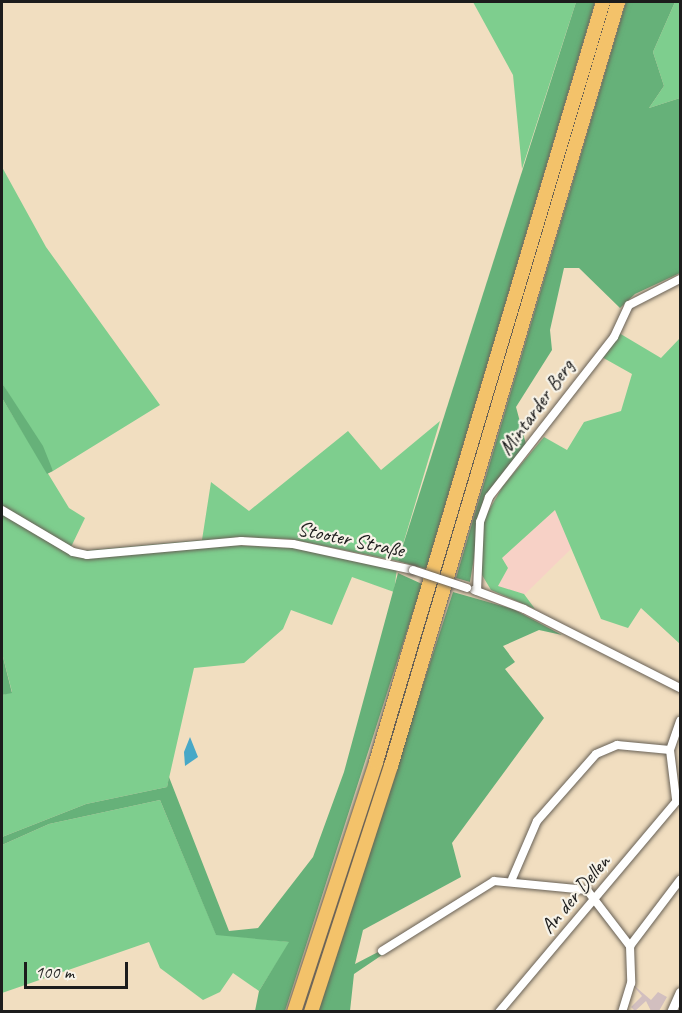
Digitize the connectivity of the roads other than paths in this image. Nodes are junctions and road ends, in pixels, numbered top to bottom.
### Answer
1 (603, 2) edge
2 (618, 2) edge
3 (681, 279) edge
4 (2, 510) edge
5 (477, 591) junction
6 (681, 688) edge
7 (681, 721) edge
8 (670, 750) junction
9 (678, 798) edge
10 (512, 879) junction
11 (681, 880) edge
12 (595, 897) junction
13 (630, 946) junction
14 (382, 951) dead end
15 (681, 992) edge
16 (294, 1011) edge
17 (311, 1011) edge
18 (499, 1011) edge
19 (622, 1011) edge
20 (671, 1011) edge

1 - 16 highway
2 - 17 highway
3 - 5 street, Mintarder Berg
4 - 5 street, Stooter Straße, bridge
5 - 6 street, Stooter Straße
7 - 8 street
8 - 9 street, An der Dellen
8 - 10 street
9 - 12 street, An der Dellen
10 - 12 street
10 - 14 street
11 - 13 street
12 - 13 street
12 - 18 street, An der Dellen
13 - 19 street
15 - 20 street

